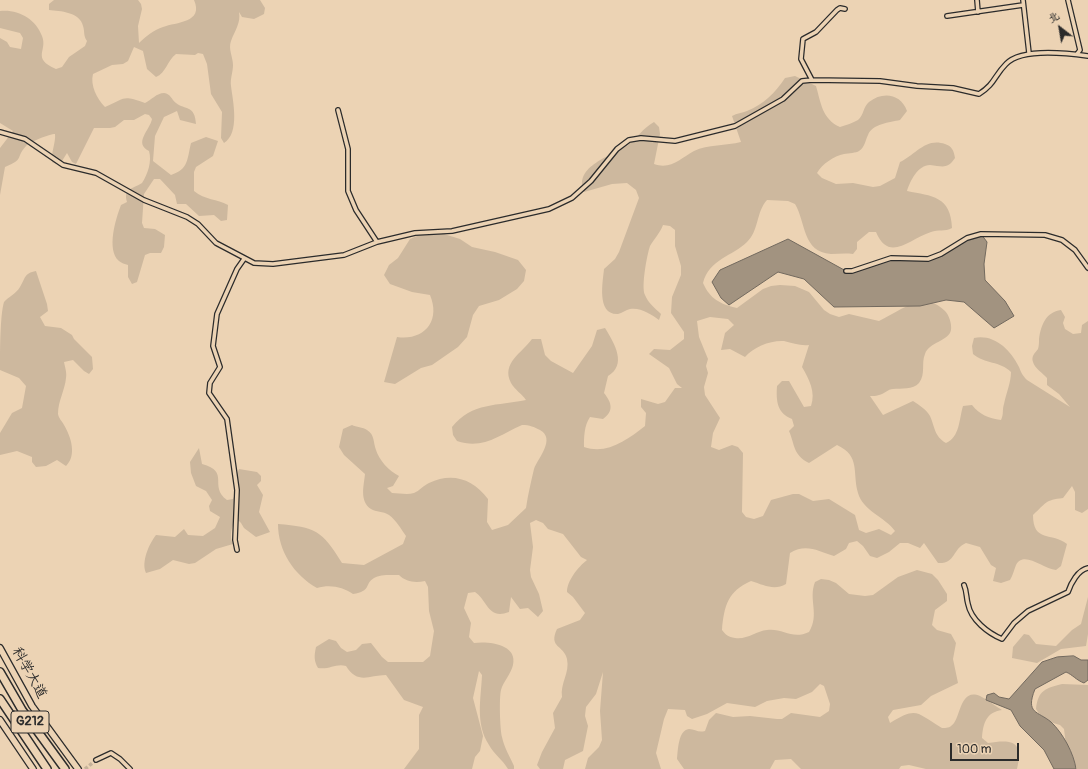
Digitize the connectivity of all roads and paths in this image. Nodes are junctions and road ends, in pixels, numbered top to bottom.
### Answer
1 (977, 0) edge
2 (1023, 0) edge
3 (1068, 0) edge
4 (1023, 5) junction
5 (845, 9) dead end
6 (978, 12) junction
7 (947, 16) dead end
8 (1029, 53) junction
9 (1077, 54) junction
10 (1088, 56) edge
11 (812, 80) junction
12 (338, 110) dead end
13 (0, 132) edge
14 (377, 242) junction
15 (244, 259) junction
16 (1088, 268) edge
17 (846, 271) dead end
18 (237, 550) dead end
19 (1088, 568) edge
20 (964, 585) dead end
21 (0, 648) edge
22 (0, 672) edge
23 (0, 699) edge
24 (0, 720) edge
25 (96, 760) tunnel mouth
26 (33, 769) edge
27 (47, 769) edge
28 (65, 769) edge
29 (78, 769) edge
30 (130, 769) edge

1 - 6 street
2 - 4 street
3 - 9 street
4 - 6 street
4 - 8 street
5 - 11 street
6 - 7 street
8 - 9 street
8 - 11 street
9 - 10 street
11 - 14 street
12 - 14 street
13 - 15 street
14 - 15 street
15 - 18 street
16 - 17 street
19 - 20 street
21 - 29 main road, 科学大道
22 - 28 highway, 科学大道 / G212
23 - 27 highway, G212
24 - 26 main road
25 - 30 street

